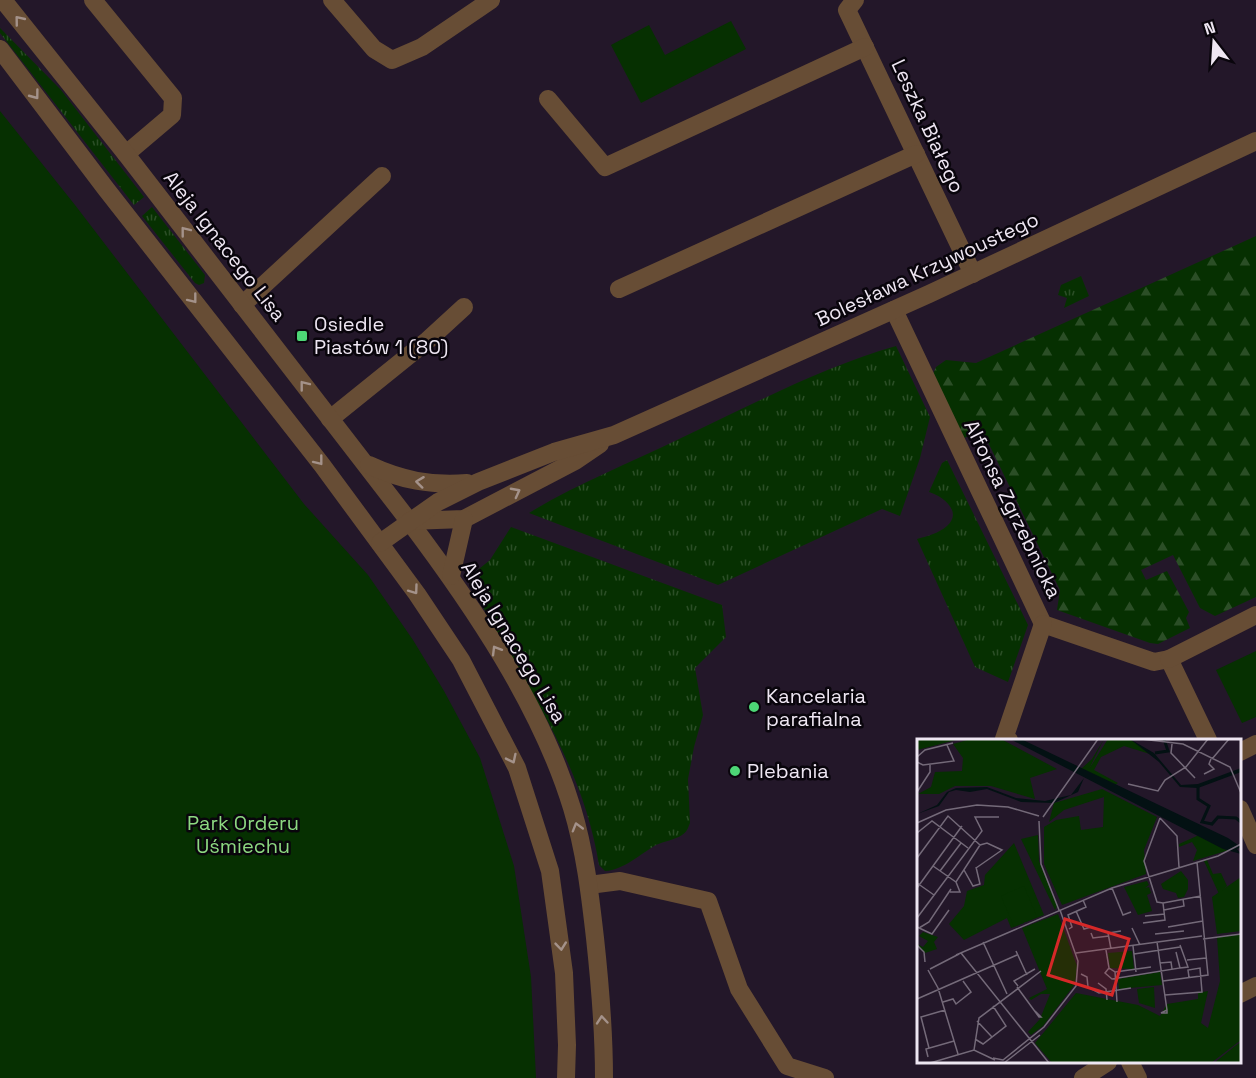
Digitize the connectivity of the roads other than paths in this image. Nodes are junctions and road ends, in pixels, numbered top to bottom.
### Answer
1 (3, 0) edge
2 (93, 0) edge
3 (333, 0) edge
4 (491, 0) edge
5 (855, 0) edge
6 (865, 47) junction
7 (0, 49) edge
8 (548, 99) dead end
9 (1256, 141) edge
10 (126, 154) junction
11 (916, 154) junction
12 (382, 176) dead end
13 (973, 274) junction
14 (620, 289) dead end
15 (242, 305) junction
16 (464, 307) dead end
17 (894, 310) junction
18 (330, 419) junction
19 (614, 435) junction
20 (366, 464) junction
21 (478, 482) junction
22 (464, 519) junction
23 (410, 521) junction
24 (380, 543) junction
25 (451, 576) junction
26 (1256, 615) edge
27 (1044, 624) junction
28 (1169, 659) junction
29 (1004, 739) edge
30 (1207, 739) edge
31 (1256, 744) edge
32 (1241, 751) edge
33 (1241, 813) edge
34 (1256, 845) edge
35 (589, 885) junction
36 (1256, 986) edge
37 (1241, 993) edge
38 (1106, 1063) edge
39 (1130, 1063) edge
40 (566, 1078) edge
41 (604, 1078) edge
42 (825, 1078) edge
43 (1083, 1078) edge
44 (1138, 1078) edge

10 -> 1 street, Aleja Ignacego Lisa
2 - 10 street
3 - 4 street
5 - 6 street, Leszka Białego
6 - 8 street
6 - 11 street, Leszka Białego
7 -> 24 street
9 - 13 street, Bolesława Krzywoustego
15 -> 10 street, Aleja Ignacego Lisa
11 - 13 street, Leszka Białego
11 - 14 street
12 - 15 street
13 - 17 street, Bolesława Krzywoustego
18 -> 15 street, Aleja Ignacego Lisa
16 - 18 street
17 - 19 street, Bolesława Krzywoustego
17 - 27 street, Alfonsa Zgrzebnioka
18 - 20 street, Aleja Ignacego Lisa
19 - 21 street, Bolesława Krzywoustego
22 -> 19 street, Bolesława Krzywoustego
21 -> 20 street, Bolesława Krzywoustego
20 - 23 street, Aleja Ignacego Lisa
21 - 23 street, Bolesława Krzywoustego
22 - 23 street, Bolesława Krzywoustego
22 - 25 street
23 - 24 street
23 - 25 street, Aleja Ignacego Lisa
24 -> 40 street
35 -> 25 street, Aleja Ignacego Lisa
26 - 28 street
27 - 28 street, Alfonsa Zgrzebnioka
27 - 29 street
28 - 30 street
31 - 32 street
33 - 34 street
41 -> 35 street, Aleja Ignacego Lisa
35 - 42 street
36 - 37 street
38 - 43 street
39 - 44 street

